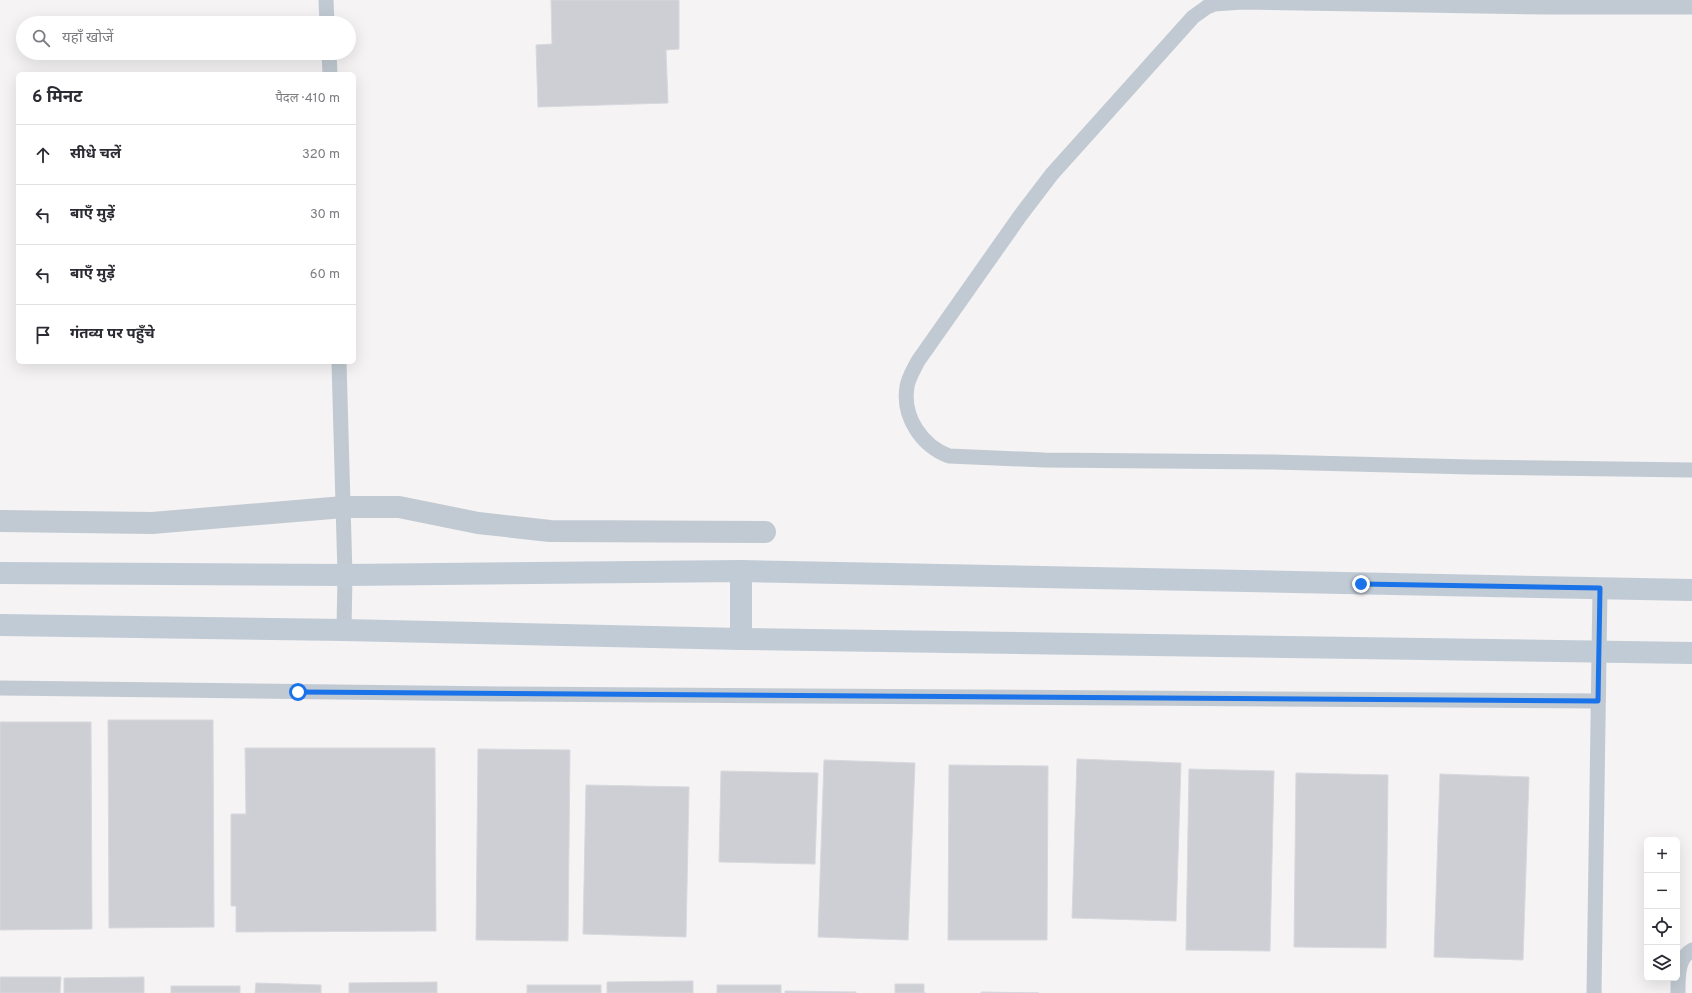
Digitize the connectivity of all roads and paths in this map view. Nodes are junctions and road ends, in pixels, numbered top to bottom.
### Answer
1 (326, 0) edge
2 (1692, 7) edge
3 (327, 16) edge
4 (329, 60) edge
5 (330, 72) edge
6 (339, 364) edge
7 (1692, 470) edge
8 (344, 507) junction
9 (0, 521) edge
10 (765, 532) dead end
11 (741, 571) junction
12 (0, 573) edge
13 (346, 575) junction
14 (1600, 588) junction
15 (1692, 590) edge
16 (0, 625) edge
17 (344, 630) junction
18 (741, 639) junction
19 (1598, 651) junction
20 (1692, 653) edge
21 (0, 688) edge
22 (1598, 701) junction
23 (1692, 950) edge
24 (1594, 993) edge
25 (1678, 993) edge

1 - 3 lane
2 - 7 lane
4 - 5 lane
6 - 8 lane
8 - 9 street
8 - 10 street
8 - 13 lane
11 - 13 main road
11 - 14 main road
11 - 18 main road
12 - 13 main road
13 - 17 lane
14 - 15 main road
14 - 19 lane
16 - 17 main road
17 - 18 main road
18 - 19 main road
19 - 20 main road
19 - 22 lane
21 - 22 lane
22 - 24 lane
23 - 25 lane

